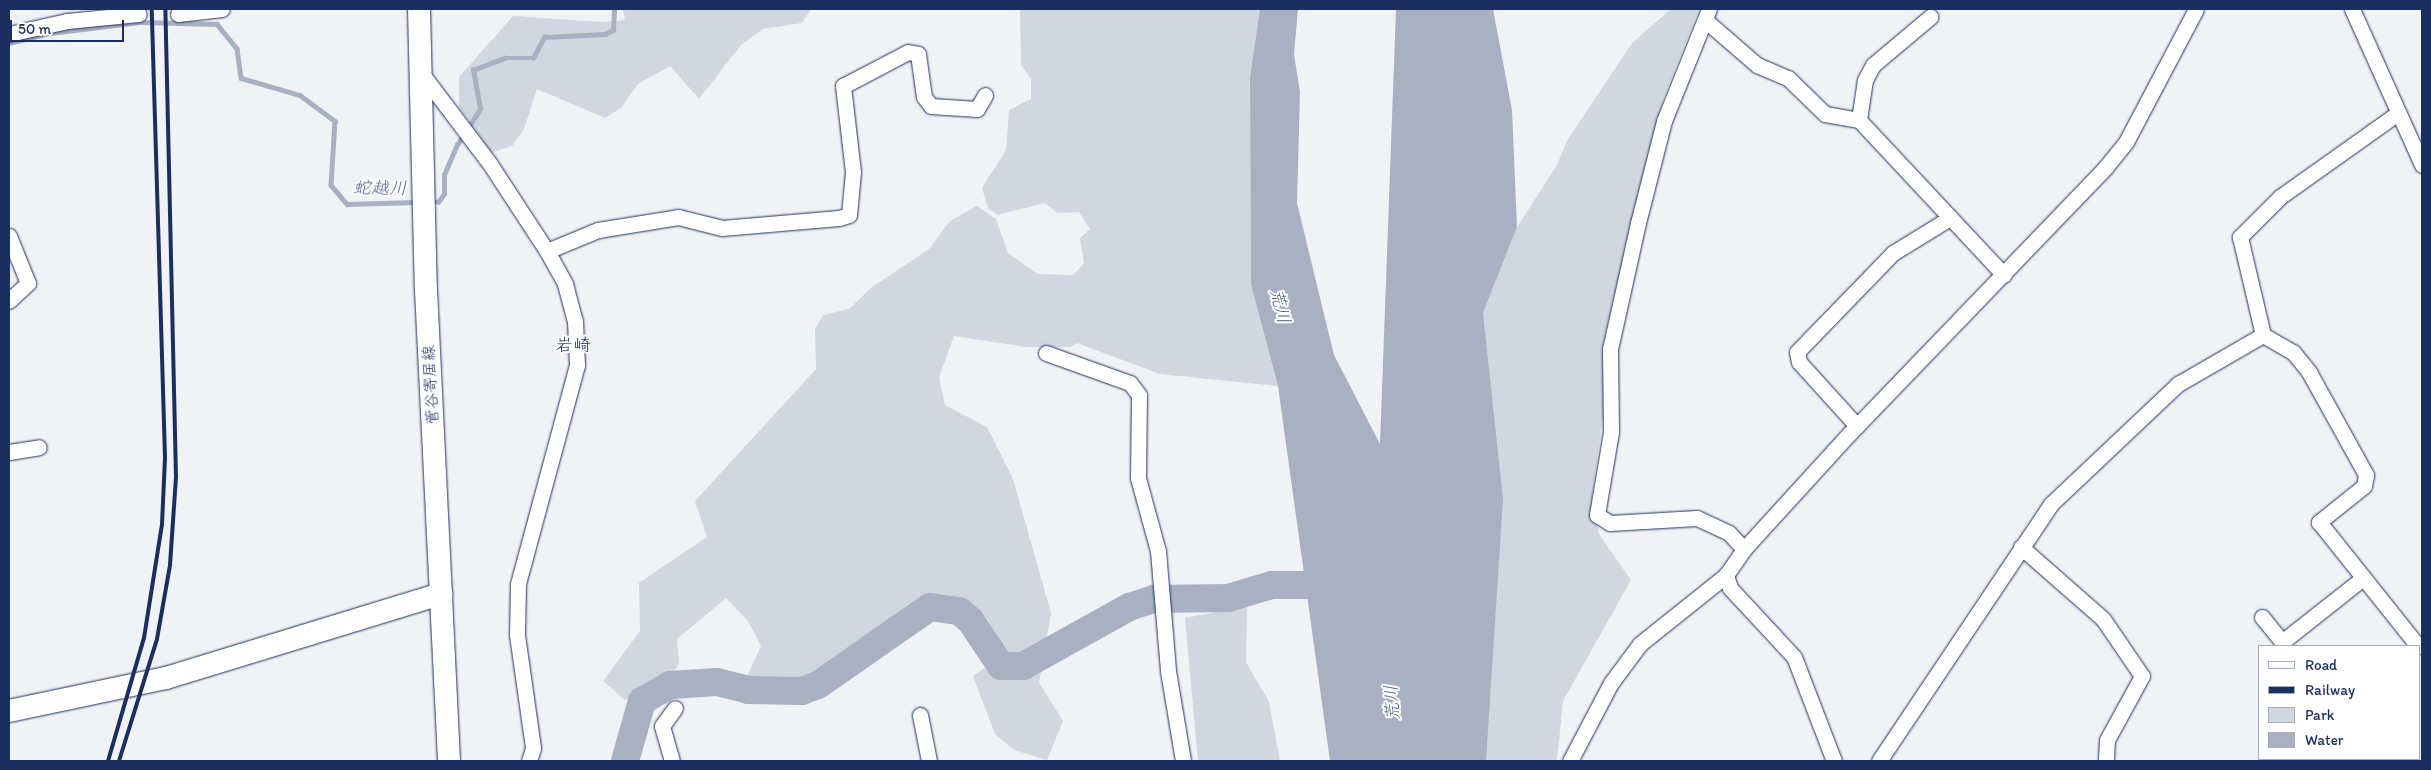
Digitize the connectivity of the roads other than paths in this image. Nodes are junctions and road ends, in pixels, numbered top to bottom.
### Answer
1 (222, 9) edge
2 (420, 9) edge
3 (2196, 9) edge
4 (2352, 9) edge
5 (139, 14) dead end
6 (178, 14) dead end
7 (1707, 14) edge
8 (65, 15) edge
9 (1930, 17) dead end
10 (9, 34) edge
11 (418, 69) junction
12 (985, 95) dead end
13 (2398, 113) junction
14 (1859, 120) junction
15 (2422, 165) edge
16 (1950, 218) junction
17 (9, 236) edge
18 (546, 250) junction
19 (2004, 275) junction
20 (9, 301) edge
21 (2263, 335) junction
22 (1046, 353) dead end
23 (1857, 426) junction
24 (38, 447) dead end
25 (9, 452) edge
26 (2021, 546) junction
27 (1744, 549) junction
28 (1726, 575) junction
29 (2363, 578) junction
30 (441, 594) junction
31 (2262, 617) dead end
32 (2417, 645) edge
33 (675, 708) dead end
34 (9, 710) edge
35 (920, 715) dead end
36 (449, 761) edge
37 (529, 761) edge
38 (672, 761) edge
39 (929, 761) edge
40 (1183, 761) edge
41 (1570, 761) edge
42 (1834, 761) edge
43 (1879, 761) edge
44 (2106, 761) edge

1 - 6 street
2 - 11 main road, 菅谷寄居線
3 - 19 street
4 - 13 street
5 - 8 street
7 - 14 street
7 - 27 street
8 - 10 street
9 - 14 street
11 - 18 street
11 - 30 main road, 菅谷寄居線
12 - 18 street
13 - 15 street
13 - 21 street
14 - 16 street
16 - 19 street
16 - 23 street
17 - 20 street
18 - 37 street
19 - 23 street
21 - 26 street
21 - 29 street
22 - 40 street
23 - 27 street
24 - 25 street
26 - 43 street
26 - 44 street
27 - 28 street
28 - 41 street
28 - 42 street
29 - 31 street
29 - 32 street
30 - 34 main road
30 - 36 main road, 菅谷寄居線
33 - 38 street
35 - 39 street

